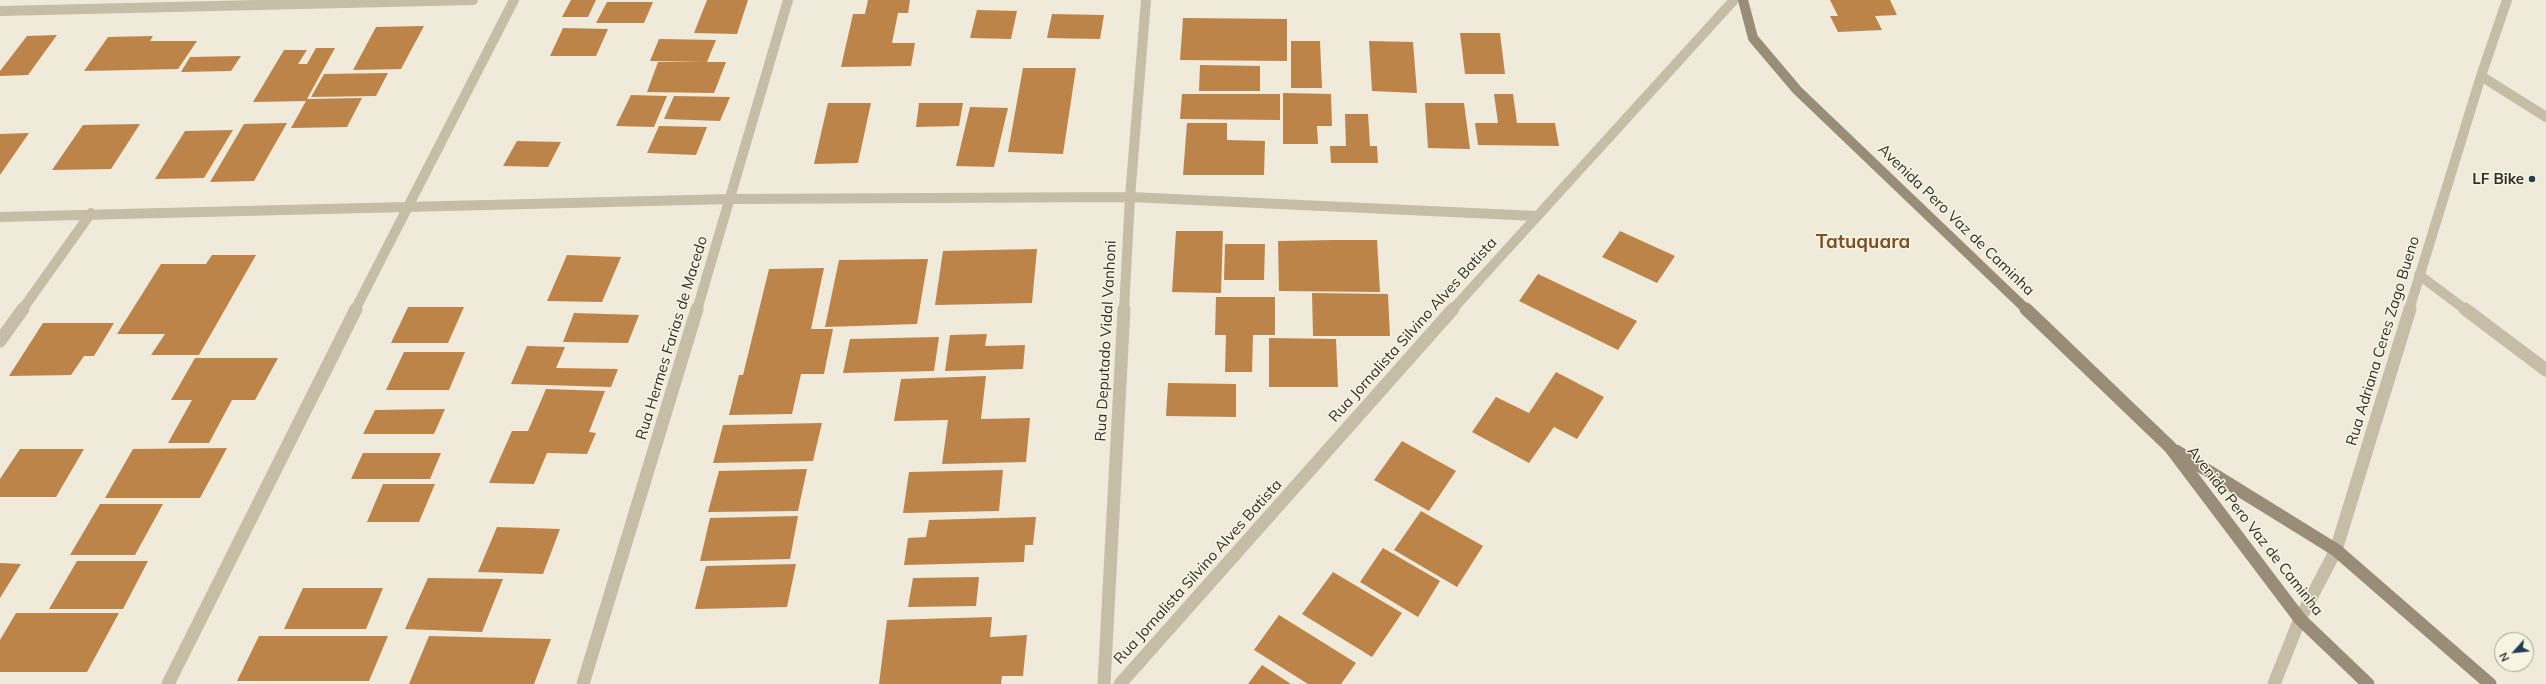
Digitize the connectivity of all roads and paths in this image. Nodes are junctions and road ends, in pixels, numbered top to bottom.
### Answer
1 (473, 0) edge
2 (514, 0) edge
3 (788, 0) edge
4 (1146, 0) edge
5 (1734, 0) edge
6 (1743, 0) edge
7 (2507, 0) edge
8 (0, 11) edge
9 (2481, 76) junction
10 (2546, 117) edge
11 (1130, 197) junction
12 (731, 199) junction
13 (407, 207) junction
14 (91, 213) junction
15 (1536, 216) junction
16 (0, 217) edge
17 (2420, 276) junction
18 (0, 341) edge
19 (2546, 370) edge
20 (2170, 447) junction
21 (2336, 550) junction
22 (2300, 619) junction
23 (168, 684) edge
24 (583, 684) edge
25 (1104, 684) edge
26 (1120, 684) edge
27 (2274, 684) edge
28 (2368, 684) edge
29 (2490, 684) edge

1 - 8 street
2 - 13 street
3 - 12 street, Rua Hermes Farias de Macedo
4 - 11 street, Rua Deputado Vidal Vanhoni
5 - 15 street, Rua Jornalista Silvino Alves Batista
6 - 20 street, Avenida Pero Vaz de Caminha
7 - 9 street, Rua Adriana Ceres Zago Bueno
9 - 10 street
9 - 17 street, Rua Adriana Ceres Zago Bueno
11 - 12 street
11 - 15 street
11 - 25 street, Rua Deputado Vidal Vanhoni
12 - 13 street
12 - 24 street, Rua Hermes Farias de Macedo
13 - 14 street
13 - 23 street
14 - 16 street
14 - 18 street
15 - 26 street, Rua Jornalista Silvino Alves Batista
17 - 19 street
17 - 21 street, Rua Adriana Ceres Zago Bueno
20 - 21 street, Avenida Pero Vaz de Caminha
20 - 22 street, Avenida Pero Vaz de Caminha
21 - 22 street, Rua Adriana Ceres Zago Bueno
21 - 29 street, Avenida Pero Vaz de Caminha
22 - 27 street, Rua Adriana Ceres Zago Bueno
22 - 28 street, Avenida Pero Vaz de Caminha

